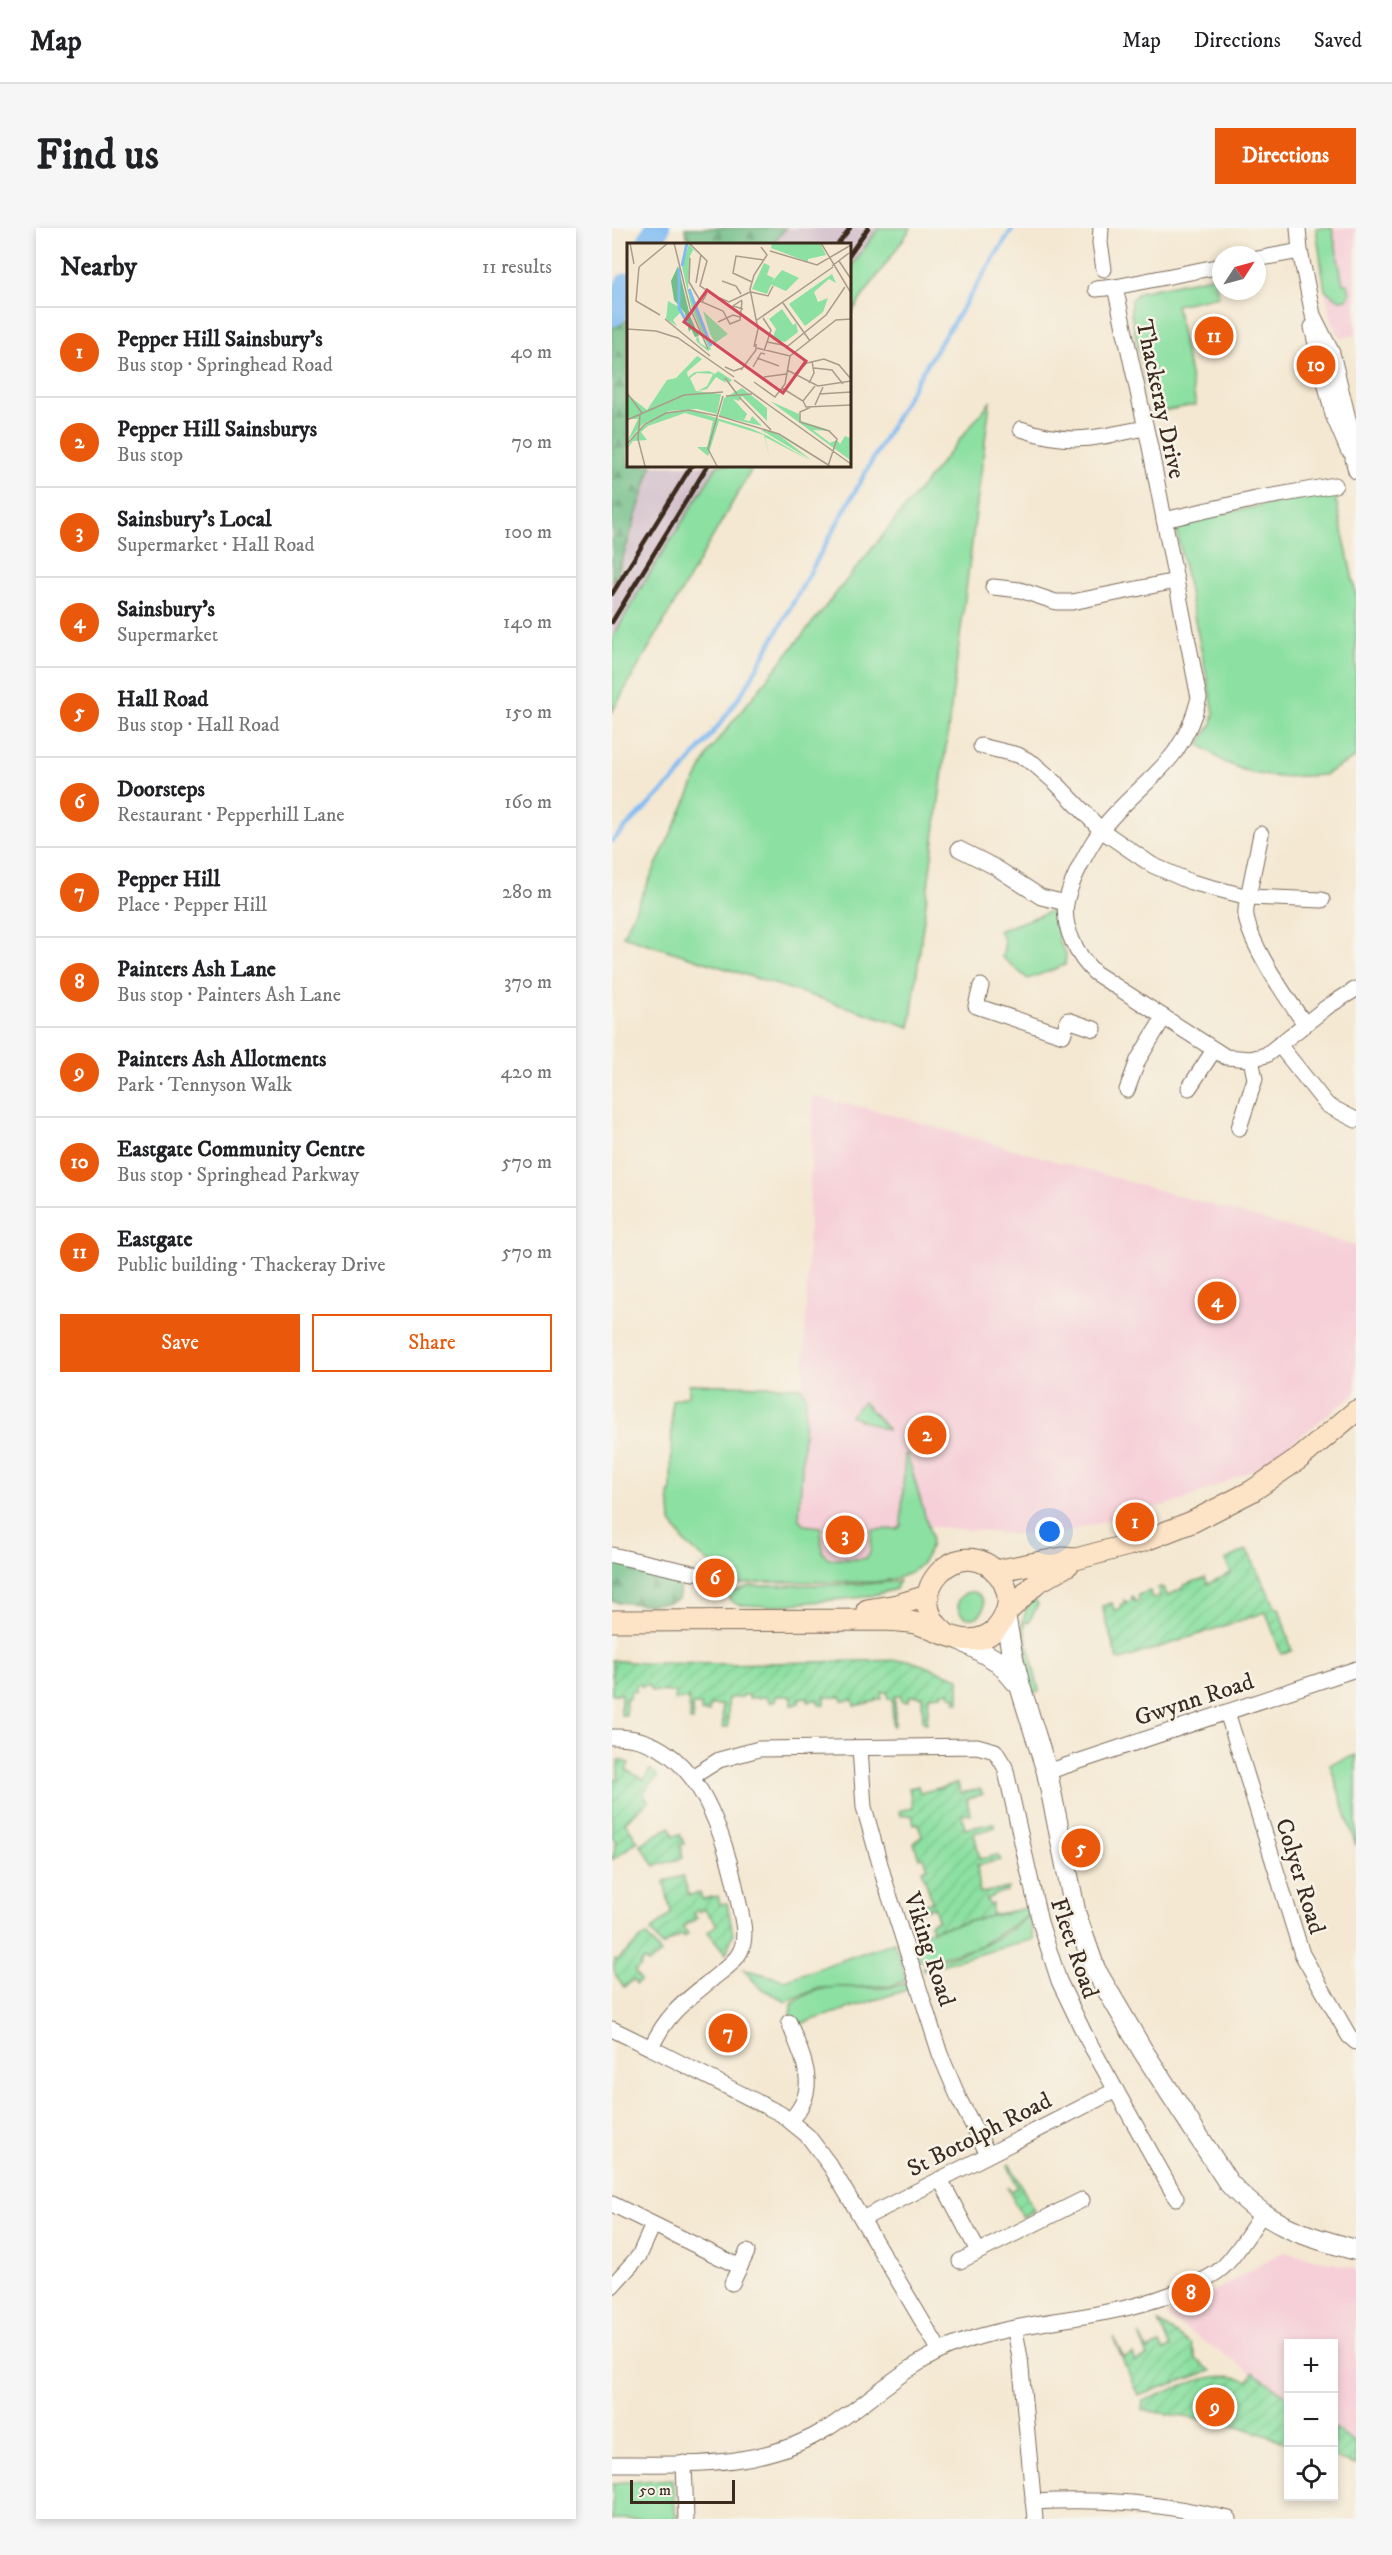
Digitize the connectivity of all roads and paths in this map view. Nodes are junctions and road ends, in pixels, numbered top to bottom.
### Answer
1 (1101, 228) edge
2 (1298, 228) edge
3 (1300, 251) junction
4 (1266, 257) edge
5 (1212, 268) edge
6 (1104, 269) dead end
7 (1115, 287) junction
8 (1096, 289) dead end
9 (1145, 428) junction
10 (1021, 429) dead end
11 (1355, 465) edge
12 (1335, 485) dead end
13 (1164, 520) junction
14 (1176, 581) junction
15 (993, 587) dead end
16 (981, 746) dead end
17 (1101, 830) junction
18 (1261, 834) dead end
19 (959, 849) dead end
20 (1248, 897) junction
21 (1323, 900) dead end
22 (1066, 903) junction
23 (981, 986) dead end
24 (1356, 989) edge
25 (1164, 1017) junction
26 (1305, 1024) junction
27 (1094, 1029) dead end
28 (1280, 1046) junction
29 (1214, 1050) junction
30 (1251, 1059) junction
31 (1189, 1088) dead end
32 (1127, 1090) dead end
33 (1356, 1120) edge
34 (1239, 1128) dead end
35 (1356, 1411) edge
36 (612, 1555) edge
37 (1076, 1559) junction
38 (995, 1571) junction
39 (693, 1573) dead end
40 (931, 1587) junction
41 (612, 1613) edge
42 (1005, 1614) junction
43 (612, 1621) edge
44 (953, 1636) junction
45 (1356, 1669) edge
46 (1020, 1686) junction
47 (1227, 1713) junction
48 (612, 1737) edge
49 (860, 1748) junction
50 (1047, 1772) junction
51 (692, 1777) junction
52 (789, 2022) dead end
53 (612, 2030) edge
54 (1356, 2042) edge
55 (651, 2048) junction
56 (1116, 2090) junction
57 (790, 2120) junction
58 (988, 2154) junction
59 (940, 2178) junction
60 (1176, 2198) dead end
61 (1082, 2200) dead end
62 (612, 2204) edge
63 (1262, 2214) junction
64 (862, 2219) junction
65 (653, 2225) junction
66 (1356, 2250) edge
67 (978, 2251) junction
68 (747, 2252) dead end
69 (960, 2261) dead end
70 (740, 2267) junction
71 (732, 2283) dead end
72 (612, 2286) edge
73 (1015, 2330) junction
74 (940, 2351) junction
75 (684, 2463) junction
76 (612, 2464) edge
77 (1033, 2502) junction
78 (686, 2519) edge
79 (1035, 2519) edge
80 (1229, 2519) edge

1 - 6 street
2 - 3 street
3 - 4 street
3 - 11 street
5 - 7 street
7 - 8 street
7 - 9 street, Thackeray Drive
9 - 10 street
9 - 13 street, Thackeray Drive
12 - 13 street
13 - 14 street, Thackeray Drive
14 - 15 street
14 - 17 street, Thackeray Drive
16 - 17 street
17 - 20 street
17 - 22 street, Thackeray Drive
18 - 20 street
19 - 22 street
20 - 21 street
20 - 26 street
22 - 25 street
23 - 27 street
24 - 26 street
25 - 29 street
25 - 32 street
26 - 28 street
28 - 30 street
28 - 33 street
29 - 30 street
29 - 31 street
30 - 34 street
35 - 37 main road
36 - 39 street
37 - 38 main road
37 - 42 main road
38 - 40 main road
38 - 42 main road
40 - 41 main road
40 - 44 main road
42 - 44 main road
42 - 46 street
43 - 44 main road
44 - 46 street
45 - 47 street, Gwynn Road
46 - 50 street
47 - 50 street, Gwynn Road
47 - 54 street, Colyer Road
48 - 51 street
49 - 51 street, Fleet Road
49 - 56 street, Fleet Road
49 - 58 street, Viking Road
50 - 63 street
51 - 55 street
52 - 57 street
53 - 55 street
55 - 57 street
56 - 58 street, St Botolph Road
56 - 60 street, Fleet Road
57 - 64 street
58 - 59 street, St Botolph Road
59 - 64 street, St Botolph Road
59 - 67 street
61 - 67 street
62 - 65 street
63 - 66 street
63 - 73 street
64 - 74 street
65 - 70 street
65 - 72 street
67 - 69 street
68 - 70 street
70 - 71 street
73 - 74 street
73 - 77 street
74 - 75 street
75 - 76 street
75 - 78 street
77 - 79 street
77 - 80 street

